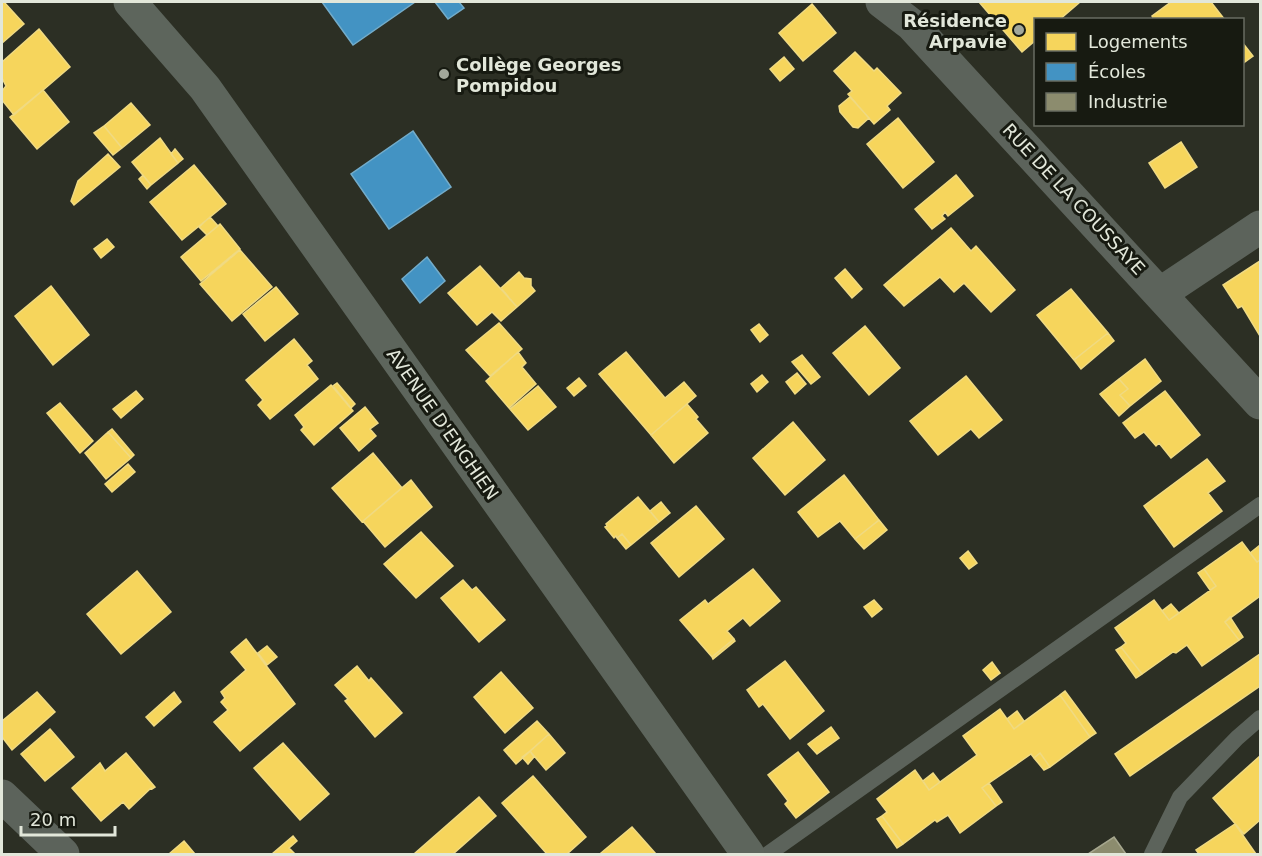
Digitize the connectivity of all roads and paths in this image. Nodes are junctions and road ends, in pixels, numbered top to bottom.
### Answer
1 (130, 2) edge
2 (882, 2) edge
3 (1260, 227) edge
4 (1161, 293) junction
5 (1260, 403) edge
6 (1260, 505) edge
7 (1260, 718) edge
8 (2, 796) edge
9 (63, 855) edge
10 (748, 855) edge
11 (768, 855) edge
12 (1152, 855) edge

1 - 10 main road, AVENUE D'ENGHIEN
2 - 4 street, RUE DE LA COUSSAYE
3 - 4 street
4 - 5 street, RUE DE LA COUSSAYE
6 - 11 lane
7 - 12 lane
8 - 9 street

